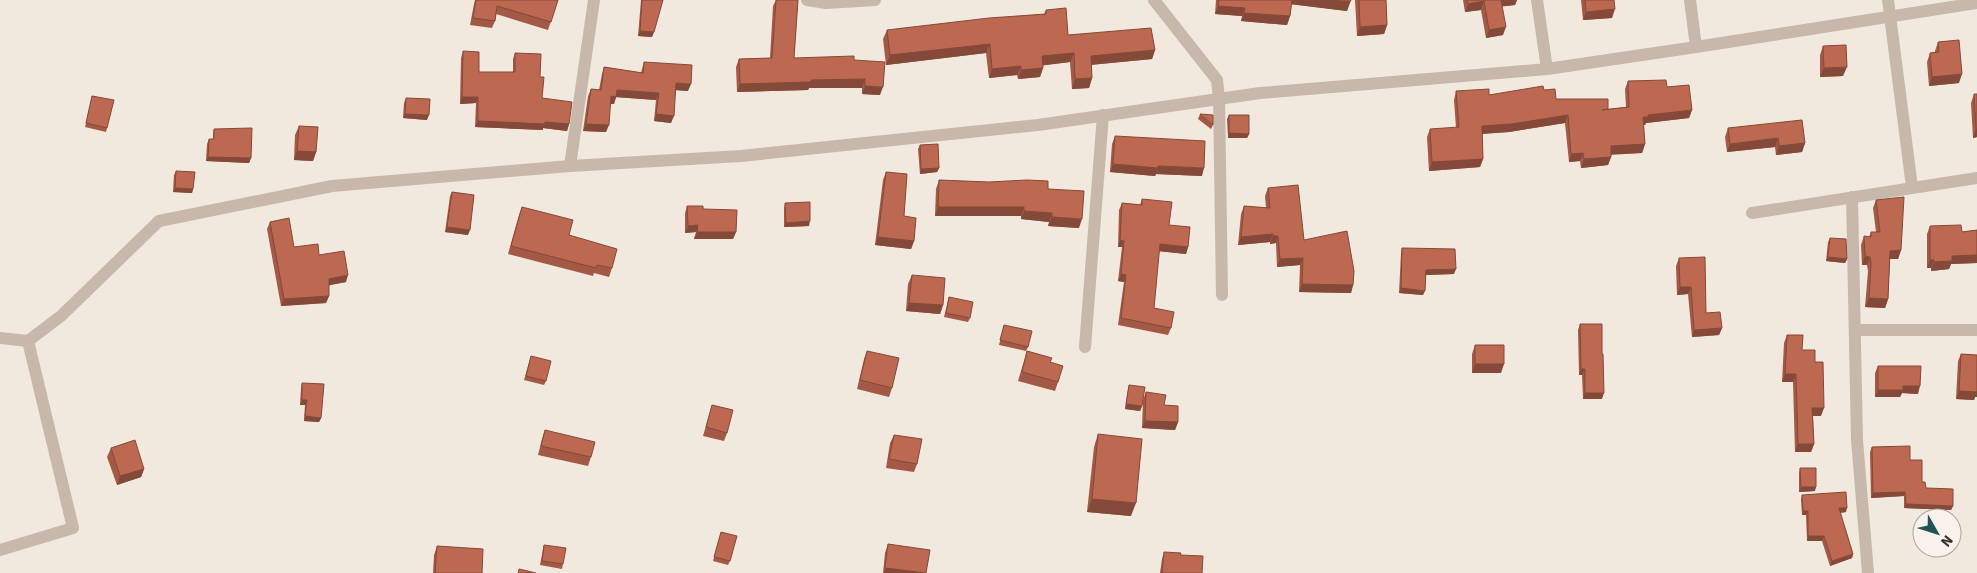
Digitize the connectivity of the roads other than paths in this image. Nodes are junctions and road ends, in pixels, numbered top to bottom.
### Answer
1 (594, 0) edge
2 (807, 0) edge
3 (875, 0) edge
4 (1154, 0) edge
5 (1537, 0) edge
6 (1690, 0) edge
7 (1888, 0) edge
8 (1977, 3) edge
9 (1891, 16) junction
10 (1696, 47) junction
11 (1547, 69) junction
12 (1219, 98) junction
13 (1103, 115) junction
14 (570, 166) junction
15 (1977, 178) edge
16 (1912, 187) junction
17 (1852, 197) junction
18 (1752, 212) dead end
19 (1222, 295) dead end
20 (1855, 330) junction
21 (1977, 330) edge
22 (0, 338) edge
23 (28, 341) junction
24 (1085, 347) dead end
25 (0, 550) edge
26 (1868, 573) edge

1 - 14 street
2 - 3 street
4 - 12 street
5 - 11 street
6 - 10 street
7 - 9 street
8 - 9 street
9 - 10 street
9 - 16 street
10 - 11 street
11 - 12 street
12 - 13 street
12 - 19 street
13 - 14 street
13 - 24 street
14 - 23 street
15 - 16 street
16 - 17 street
17 - 18 street
17 - 20 street
20 - 21 street
20 - 26 street
22 - 23 street
23 - 25 street

